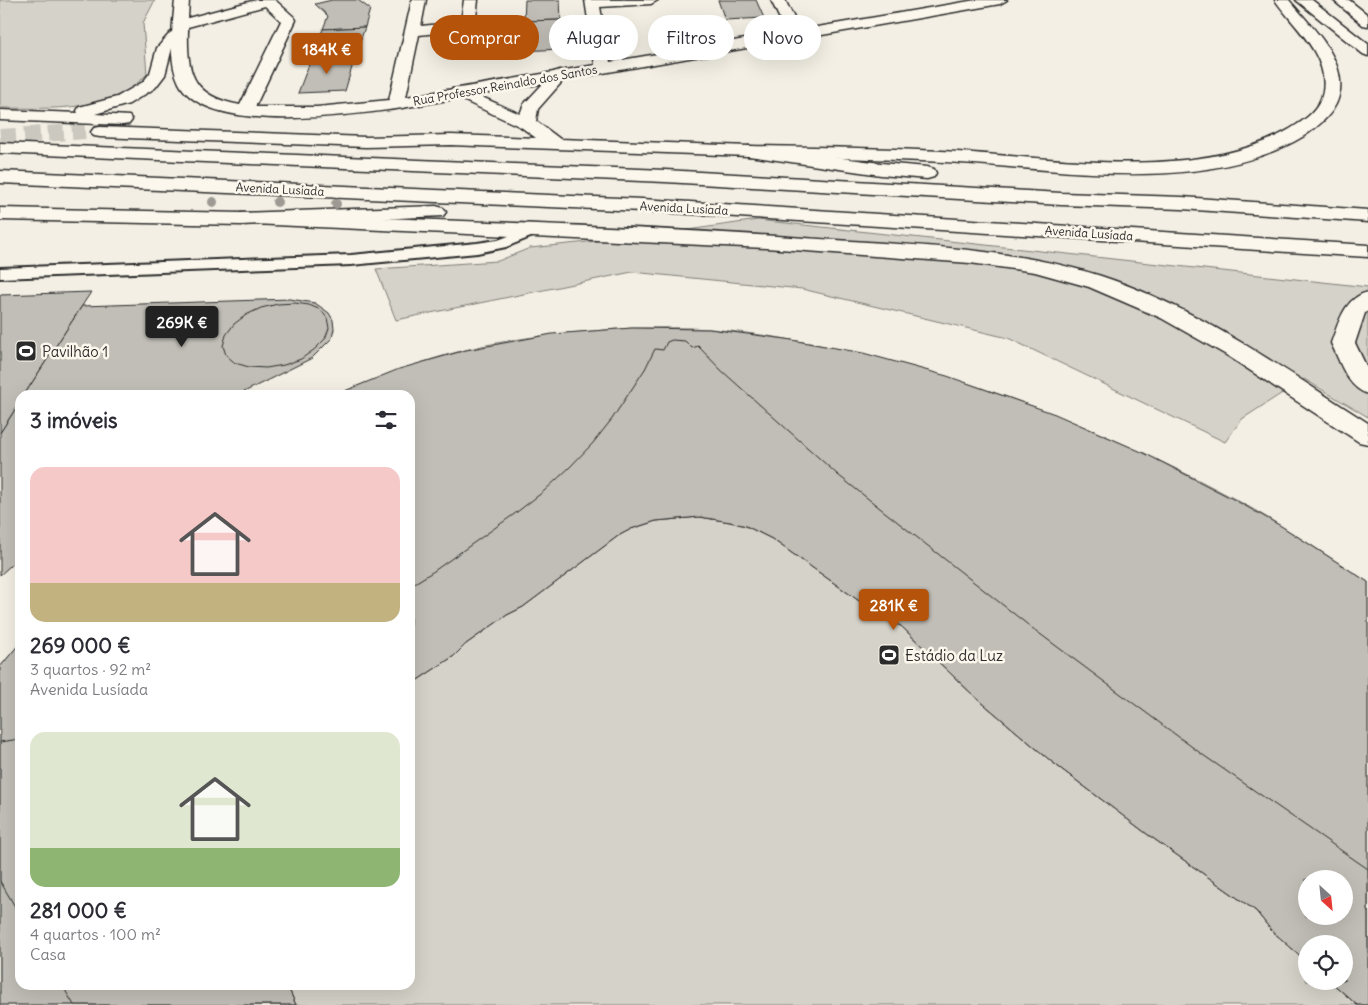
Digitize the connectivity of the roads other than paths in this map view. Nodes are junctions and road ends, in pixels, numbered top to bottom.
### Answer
1 (182, 0) edge
2 (419, 0) edge
3 (472, 0) edge
4 (651, 0) edge
5 (778, 0) edge
6 (1000, 0) edge
7 (1282, 0) edge
8 (1303, 0) edge
9 (1340, 0) edge
10 (592, 1) edge
11 (976, 2) edge
12 (785, 15) edge
13 (1368, 22) edge
14 (181, 27) junction
15 (412, 31) junction
16 (821, 31) edge
17 (744, 44) edge
18 (1368, 51) edge
19 (603, 68) junction
20 (560, 76) junction
21 (458, 92) junction
22 (396, 104) junction
23 (245, 111) junction
24 (0, 115) edge
25 (39, 116) junction
26 (526, 123) junction
27 (85, 131) tunnel mouth
28 (451, 140) junction
29 (554, 143) junction
30 (0, 148) edge
31 (749, 151) junction
32 (0, 177) edge
33 (1182, 203) junction
34 (642, 205) junction
35 (0, 214) edge
36 (1368, 216) edge
37 (129, 217) junction
38 (241, 219) junction
39 (0, 228) edge
40 (533, 231) junction
41 (1368, 251) edge
42 (0, 273) edge
43 (1368, 299) edge
44 (1368, 386) edge
45 (1368, 435) edge

1 - 14 main road, Rua Professor Reinaldo dos Santos
2 - 15 main road
3 - 15 main road
4 - 10 main road
5 - 12 main road
6 - 11 main road, Rua Professor Reinaldo dos Santos
7 - 31 main road
8 - 18 main road
9 - 13 main road
10 - 19 main road
11 - 16 main road, Rua Professor Reinaldo dos Santos
14 - 23 main road, Rua Professor Reinaldo dos Santos
14 - 23 main road
14 - 25 main road
15 - 22 main road
17 - 19 main road, Rua Professor Reinaldo dos Santos
19 - 20 main road, Rua Professor Reinaldo dos Santos
20 - 21 main road, Rua Professor Reinaldo dos Santos
20 - 26 main road
21 - 22 main road, Rua Professor Reinaldo dos Santos
21 - 26 main road
22 - 23 main road, Rua Professor Reinaldo dos Santos
24 - 25 main road
25 - 28 main road
26 - 29 main road
27 - 28 main road
28 - 29 main road
29 - 31 main road
30 - 33 main road
31 - 33 main road
32 - 34 main road, Avenida Lusíada
33 - 36 main road
34 - 38 main road
34 - 41 main road, Avenida Lusíada
35 - 37 main road
37 - 38 main road
37 - 39 main road
38 - 40 main road
40 - 42 lane
40 - 45 main road
43 - 44 main road

